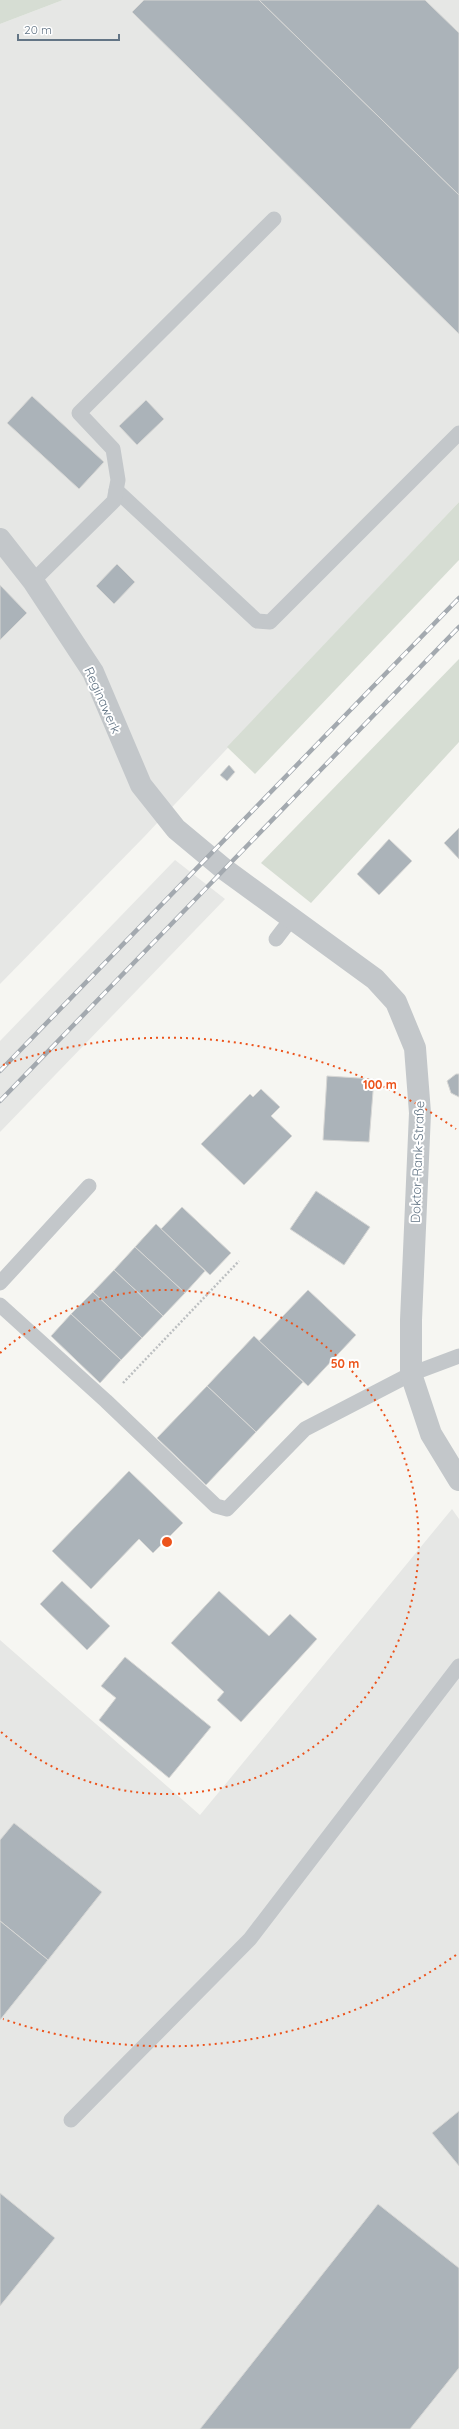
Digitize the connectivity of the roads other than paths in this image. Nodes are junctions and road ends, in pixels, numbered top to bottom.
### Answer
1 (274, 219) dead end
2 (459, 433) edge
3 (116, 490) junction
4 (0, 539) edge
5 (33, 581) junction
6 (208, 856) joint
7 (292, 918) junction
8 (276, 939) dead end
9 (89, 1186) dead end
10 (0, 1283) edge
11 (0, 1305) edge
12 (459, 1356) edge
13 (411, 1374) junction
14 (459, 1480) edge
15 (459, 1666) edge
16 (71, 2120) dead end

1 - 3 lane
2 - 3 lane
3 - 5 lane
4 - 5 street, Reginawerk
5 - 6 street, Reginawerk
6 - 7 street, Doktor-Rank-Straße
7 - 8 lane
7 - 13 street, Doktor-Rank-Straße
9 - 10 lane
11 - 13 lane
12 - 13 lane
13 - 14 street, Doktor-Rank-Straße
15 - 16 lane

